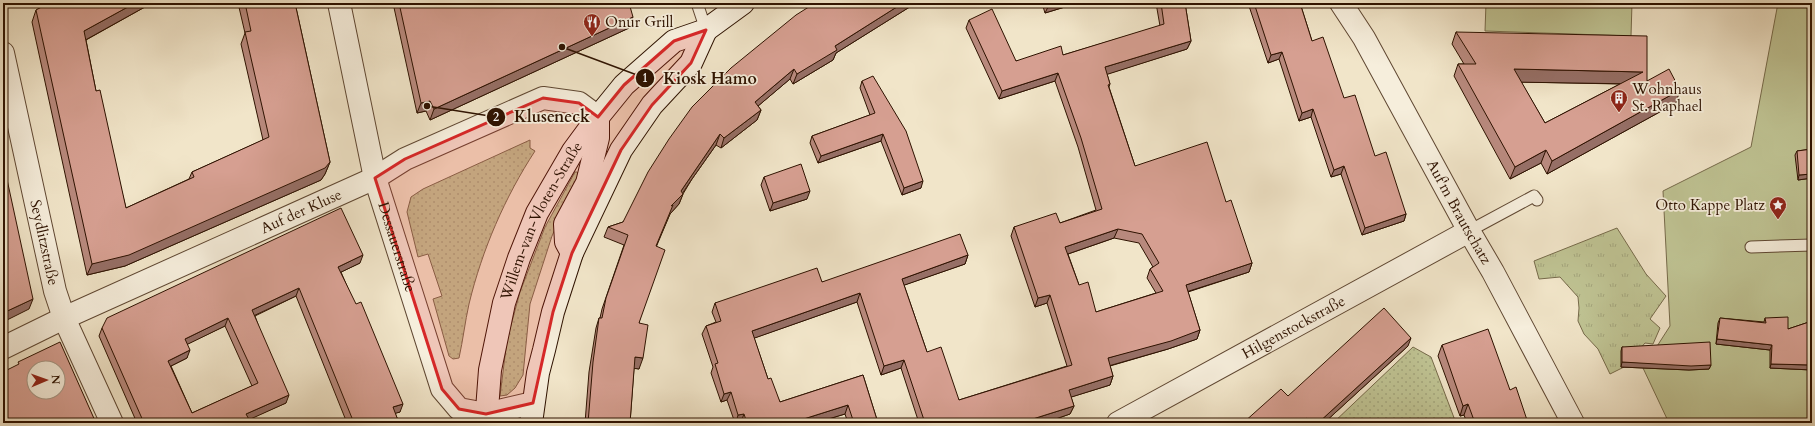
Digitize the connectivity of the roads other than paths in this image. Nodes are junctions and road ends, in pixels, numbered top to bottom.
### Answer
1 (339, 3) edge
2 (698, 3) edge
3 (743, 3) edge
4 (1341, 3) edge
5 (706, 30) junction
6 (3, 53) edge
7 (598, 116) junction
8 (375, 178) junction
9 (1536, 200) dead end
10 (1469, 231) junction
11 (1812, 244) edge
12 (1751, 247) dead end
13 (572, 253) junction
14 (64, 318) junction
15 (3, 348) edge
16 (532, 413) edge
17 (486, 418) edge
18 (112, 423) edge
19 (1118, 423) edge
20 (1573, 423) edge

1 - 8 street, Dessauerstraße
2 - 5 lane
3 - 5 street, Willem-van-Vloten-Straße
4 - 10 street, Auf'm Brautschatz
5 - 7 street, Willem-van-Vloten-Straße
5 - 13 street, Willem-van-Vloten-Straße
6 - 14 street, Seydlitzstraße
7 - 8 street, Auf der Kluse
7 - 13 street
7 - 17 street, Willem-van-Vloten-Straße
8 - 14 street, Auf der Kluse
8 - 17 street, Dessauerstraße
9 - 10 lane
10 - 19 street, Hilgenstockstraße
10 - 20 street, Auf'm Brautschatz
11 - 12 lane
13 - 16 street, Willem-van-Vloten-Straße
14 - 15 street, Auf der Kluse
14 - 18 street, Seydlitzstraße
16 - 17 street, Dessauerstraße

